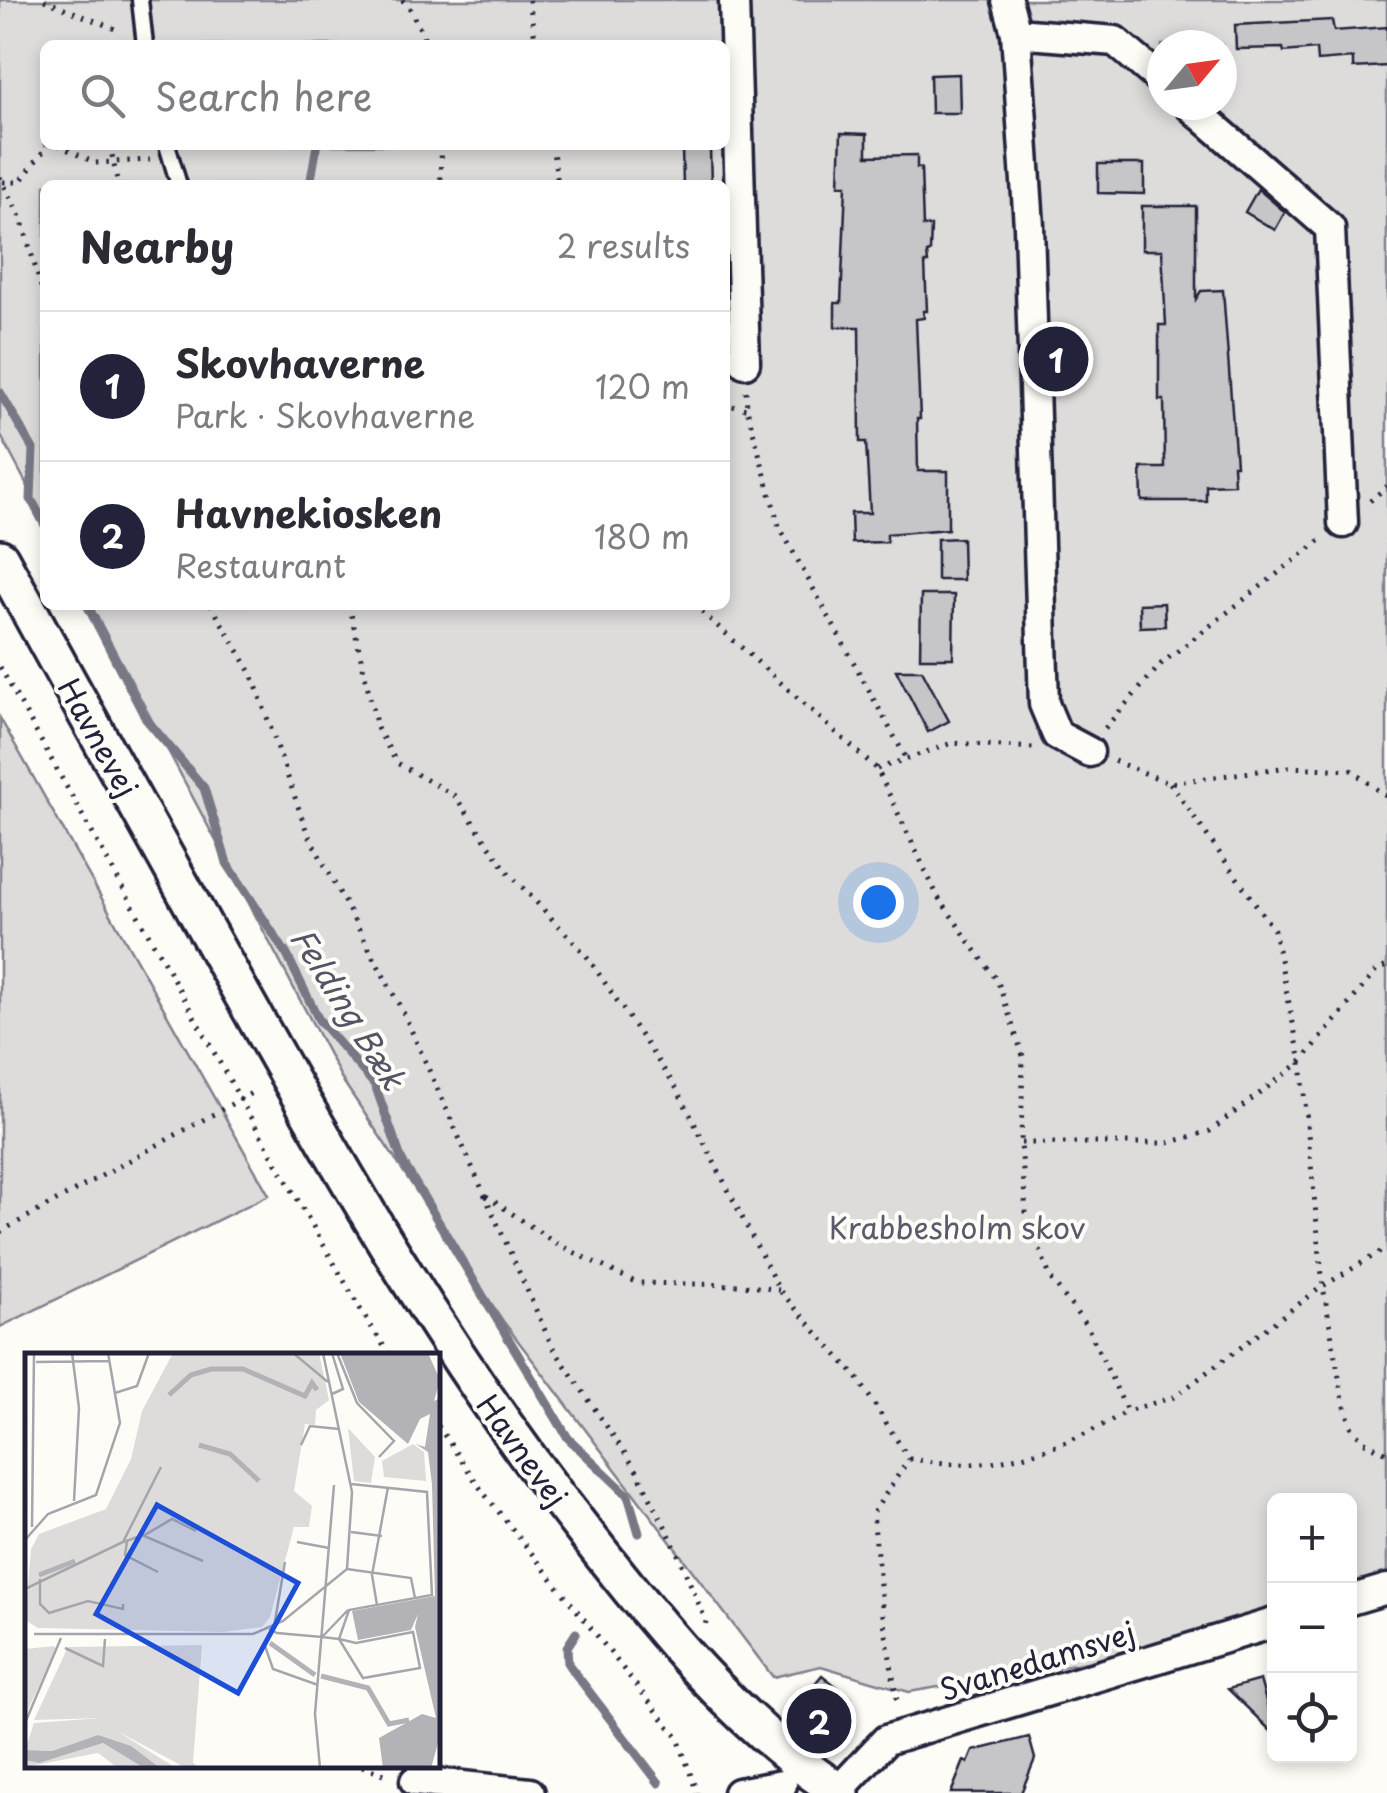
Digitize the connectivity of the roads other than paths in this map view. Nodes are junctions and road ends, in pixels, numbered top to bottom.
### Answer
1 (140, 0) edge
2 (734, 0) edge
3 (1008, 0) edge
4 (1016, 33) junction
5 (145, 40) edge
6 (1147, 68) edge
7 (1206, 120) edge
8 (168, 150) edge
9 (178, 180) edge
10 (744, 363) road end
11 (1343, 524) road end
12 (0, 558) edge
13 (1089, 752) road end
14 (1387, 1589) edge
15 (1357, 1598) edge
16 (1267, 1625) edge
17 (785, 1778) edge
18 (414, 1781) dead end
19 (840, 1792) edge
20 (530, 1793) edge
21 (738, 1793) edge

1 - 5 lane
2 - 10 street
3 - 4 street
4 - 6 street
4 - 13 street
7 - 11 street
8 - 9 lane
12 - 17 street, Havnevej
14 - 15 street
16 - 19 street, Svanedamsvej
17 - 19 street, Havnevej
17 - 21 street
18 - 20 street

